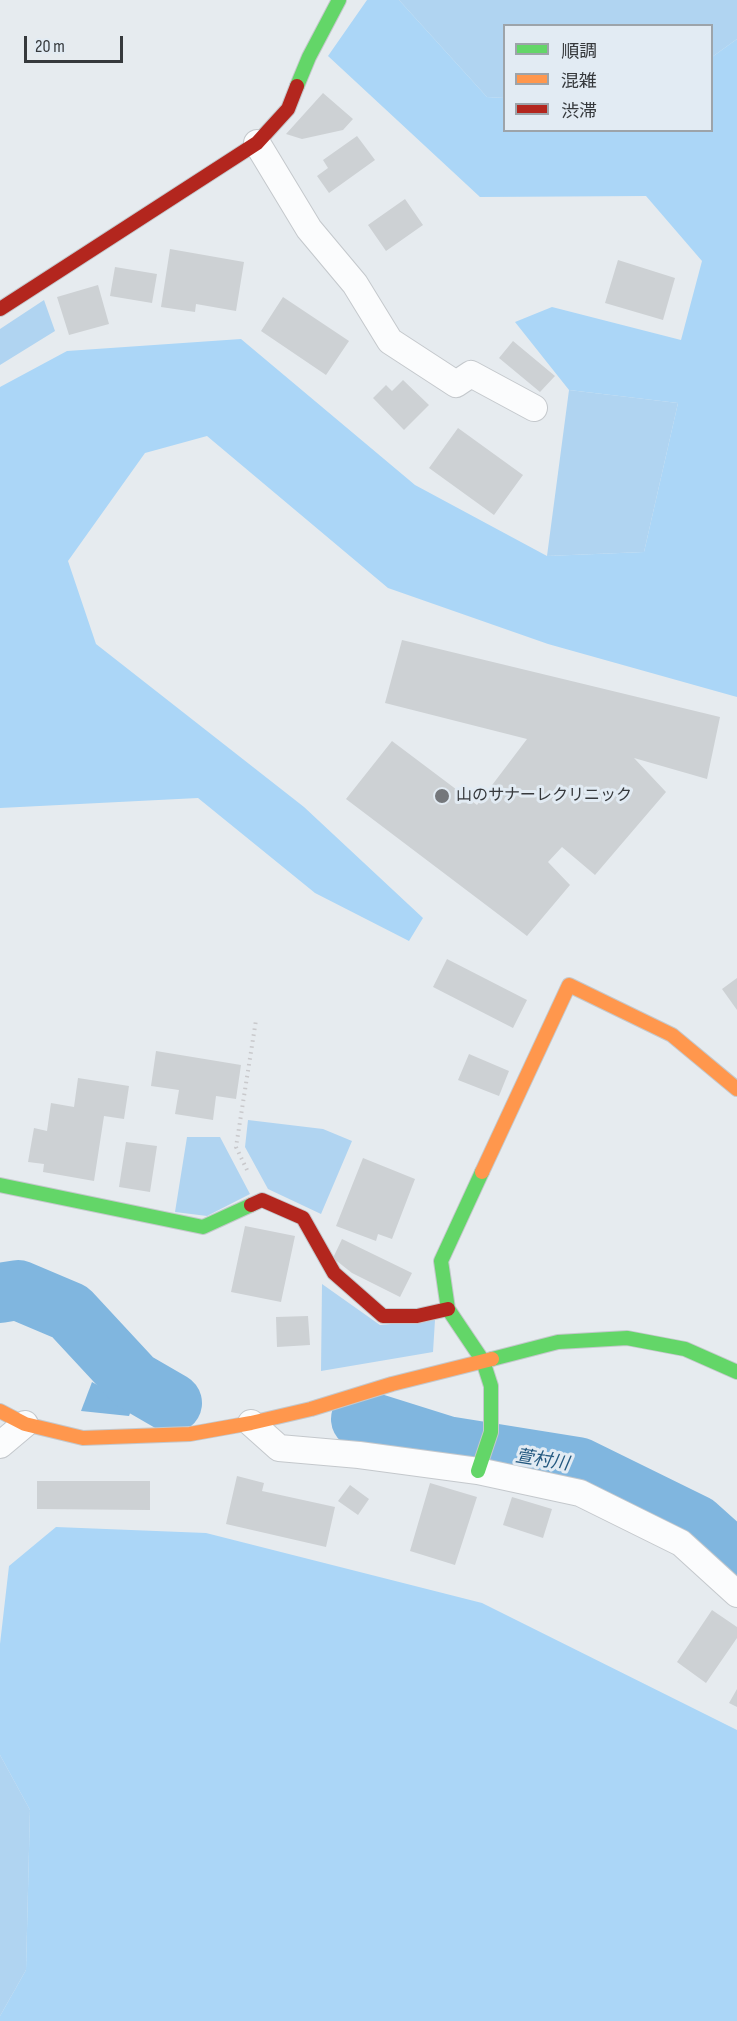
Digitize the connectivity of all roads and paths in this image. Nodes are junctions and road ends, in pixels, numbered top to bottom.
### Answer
1 (339, 0) edge
2 (257, 143) junction
3 (0, 309) edge
4 (534, 408) dead end
5 (256, 1020) dead end
6 (737, 1089) edge
7 (0, 1185) edge
8 (262, 1200) junction
9 (448, 1309) junction
10 (483, 1361) junction
11 (737, 1372) edge
12 (0, 1411) edge
13 (251, 1423) junction
14 (24, 1424) junction
15 (0, 1445) edge
16 (478, 1471) junction
17 (737, 1594) edge

1 - 2 street
2 - 3 street
2 - 4 street
5 - 8 path
6 - 9 street
7 - 8 street
8 - 9 street
9 - 10 street
10 - 11 street
10 - 13 street
10 - 16 street
12 - 14 street
13 - 14 street
13 - 16 street
14 - 15 street
16 - 17 street

